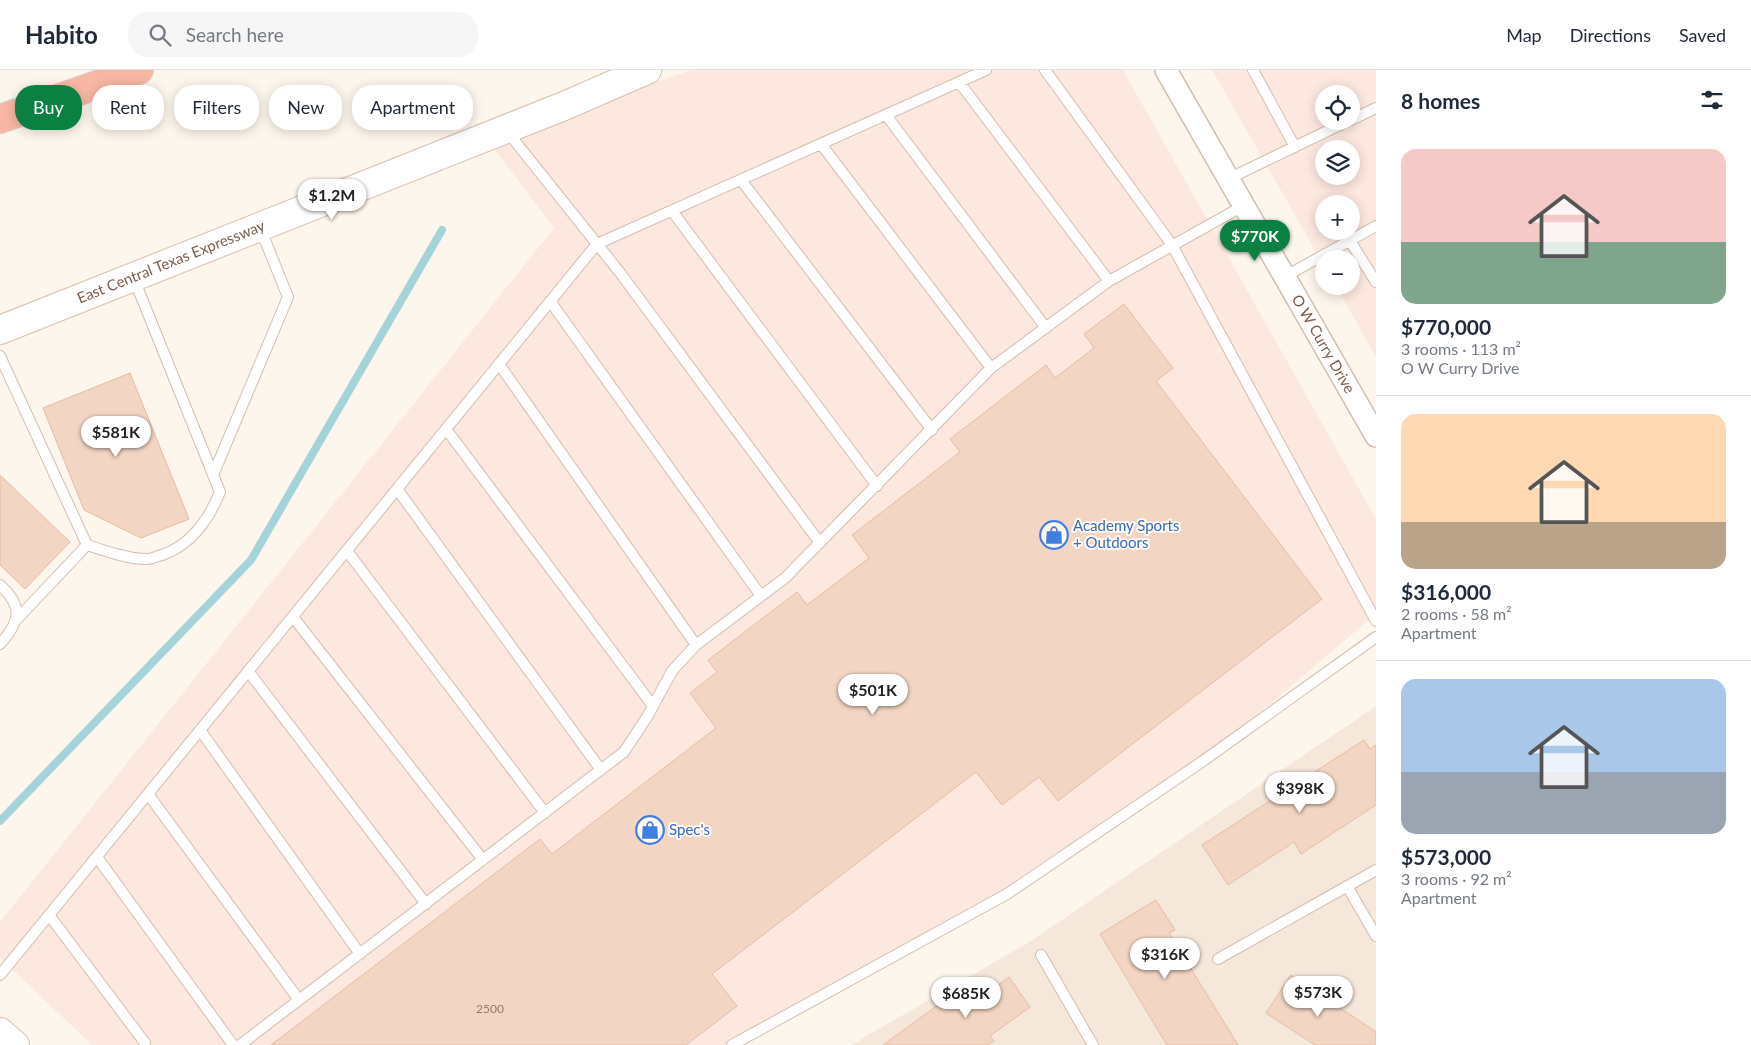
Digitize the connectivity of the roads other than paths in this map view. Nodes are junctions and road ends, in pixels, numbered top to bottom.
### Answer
1 (139, 70) edge
2 (647, 70) edge
3 (986, 70) edge
4 (1045, 70) edge
5 (1166, 70) edge
6 (1253, 70) edge
7 (959, 82) junction
8 (1376, 108) edge
9 (886, 115) junction
10 (1360, 116) edge
11 (0, 119) edge
12 (505, 129) junction
13 (1329, 130) edge
14 (821, 144) junction
15 (1295, 146) junction
16 (1228, 179) junction
17 (741, 180) junction
18 (1243, 206) junction
19 (672, 211) junction
20 (1376, 226) edge
21 (259, 227) junction
22 (1350, 241) junction
23 (597, 244) junction
24 (1172, 245) junction
25 (134, 277) junction
26 (1284, 277) junction
27 (1109, 282) junction
28 (1376, 282) edge
29 (550, 302) junction
30 (1046, 328) junction
31 (0, 330) edge
32 (0, 356) edge
33 (499, 364) junction
34 (992, 368) junction
35 (446, 429) junction
36 (932, 430) junction
37 (1376, 436) edge
38 (213, 475) junction
39 (877, 486) junction
40 (397, 489) junction
41 (820, 543) junction
42 (87, 545) junction
43 (347, 551) junction
44 (0, 585) edge
45 (762, 596) junction
46 (292, 617) junction
47 (18, 618) junction
48 (1376, 621) edge
49 (1376, 637) edge
50 (0, 644) edge
51 (696, 645) junction
52 (248, 671) junction
53 (653, 706) junction
54 (200, 730) junction
55 (601, 770) junction
56 (148, 794) junction
57 (545, 813) junction
58 (97, 857) junction
59 (482, 860) junction
60 (1376, 870) edge
61 (1347, 886) junction
62 (426, 904) junction
63 (49, 915) junction
64 (1376, 936) edge
65 (360, 954) junction
66 (1041, 955) dead end
67 (1218, 959) dead end
68 (0, 975) edge
69 (299, 1000) junction
70 (0, 1032) edge
71 (145, 1043) dead end
72 (14, 1045) edge
73 (233, 1045) edge
74 (240, 1045) edge
75 (732, 1045) edge
76 (1093, 1045) edge

1 - 11 highway
2 - 12 main road, East Central Texas Expressway
3 - 7 lane
4 - 24 lane
5 - 16 street, O W Curry Drive
6 - 15 lane
7 - 9 lane
7 - 27 lane
8 - 10 lane
9 - 14 lane
9 - 30 lane
12 - 21 main road, East Central Texas Expressway
12 - 23 lane
13 - 15 lane
14 - 17 lane
14 - 34 lane
15 - 16 lane
16 - 18 street, O W Curry Drive
17 - 19 lane
17 - 36 lane
18 - 24 lane
18 - 26 street, O W Curry Drive
19 - 23 lane
19 - 39 lane
20 - 22 lane
21 - 25 main road, East Central Texas Expressway
21 - 38 lane
22 - 26 lane
22 - 28 lane
23 - 29 lane
23 - 41 lane
24 - 27 lane
24 - 48 lane
25 - 31 main road, East Central Texas Expressway
25 - 38 lane
26 - 37 street, O W Curry Drive
27 - 30 lane
29 - 33 lane
29 - 45 lane
30 - 34 lane
32 - 42 lane
33 - 35 lane
33 - 51 lane
34 - 36 lane
35 - 40 lane
35 - 53 lane
36 - 39 lane
38 - 42 lane
39 - 41 lane
40 - 43 lane
40 - 55 lane
41 - 45 lane
42 - 47 lane
43 - 46 lane
43 - 57 lane
44 - 47 lane
45 - 51 lane
46 - 52 lane
46 - 59 lane
47 - 50 lane
49 - 75 lane
51 - 53 lane
52 - 54 lane
52 - 62 lane
53 - 55 lane
54 - 56 lane
54 - 65 lane
55 - 57 lane
56 - 58 lane
56 - 69 lane
57 - 59 lane
58 - 63 lane
58 - 73 lane
59 - 62 lane
60 - 61 lane
61 - 64 lane
61 - 67 lane
62 - 65 lane
63 - 68 lane
63 - 71 lane
65 - 69 lane
66 - 76 lane
69 - 74 lane
70 - 72 main road

